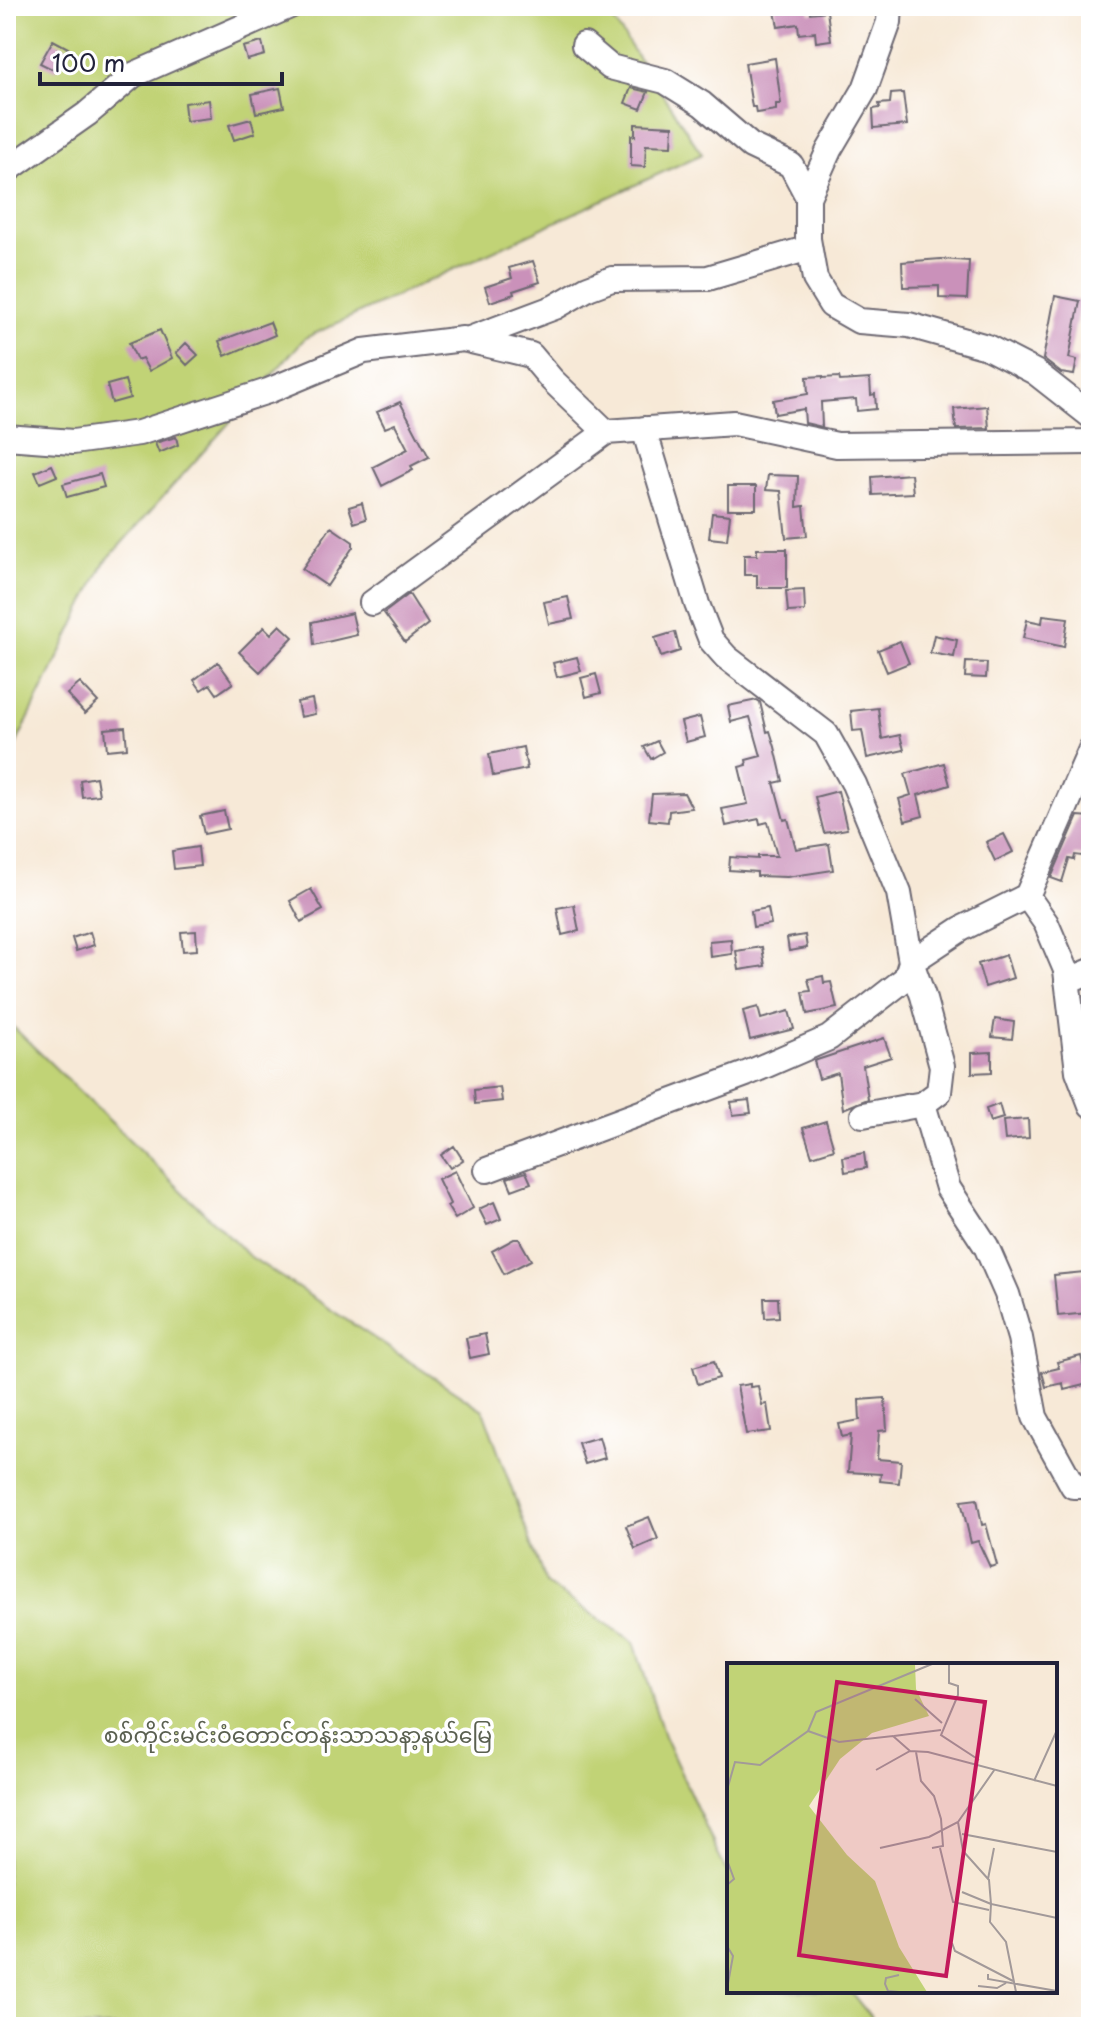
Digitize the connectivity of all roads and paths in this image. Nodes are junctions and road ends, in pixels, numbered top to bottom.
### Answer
1 (290, 6) edge
2 (890, 6) edge
3 (584, 45) dead end
4 (6, 171) edge
5 (808, 197) junction
6 (809, 248) junction
7 (467, 340) junction
8 (1091, 416) edge
9 (644, 429) junction
10 (606, 432) junction
11 (6, 437) edge
12 (1091, 442) edge
13 (372, 603) dead end
14 (1091, 749) edge
15 (1027, 896) junction
16 (911, 962) junction
17 (1091, 971) edge
18 (1067, 981) junction
19 (923, 1104) junction
20 (1091, 1105) edge
21 (863, 1115) dead end
22 (487, 1170) dead end
23 (1091, 1486) edge

1 - 4 street
2 - 5 street
3 - 5 street
5 - 6 street
6 - 7 street
6 - 8 street
7 - 10 street
7 - 11 street
9 - 10 street
9 - 12 street
9 - 16 street
10 - 13 street
14 - 15 street
15 - 16 street
15 - 18 street
16 - 19 street
16 - 22 street
17 - 18 street
18 - 20 street
19 - 21 street
19 - 23 street

